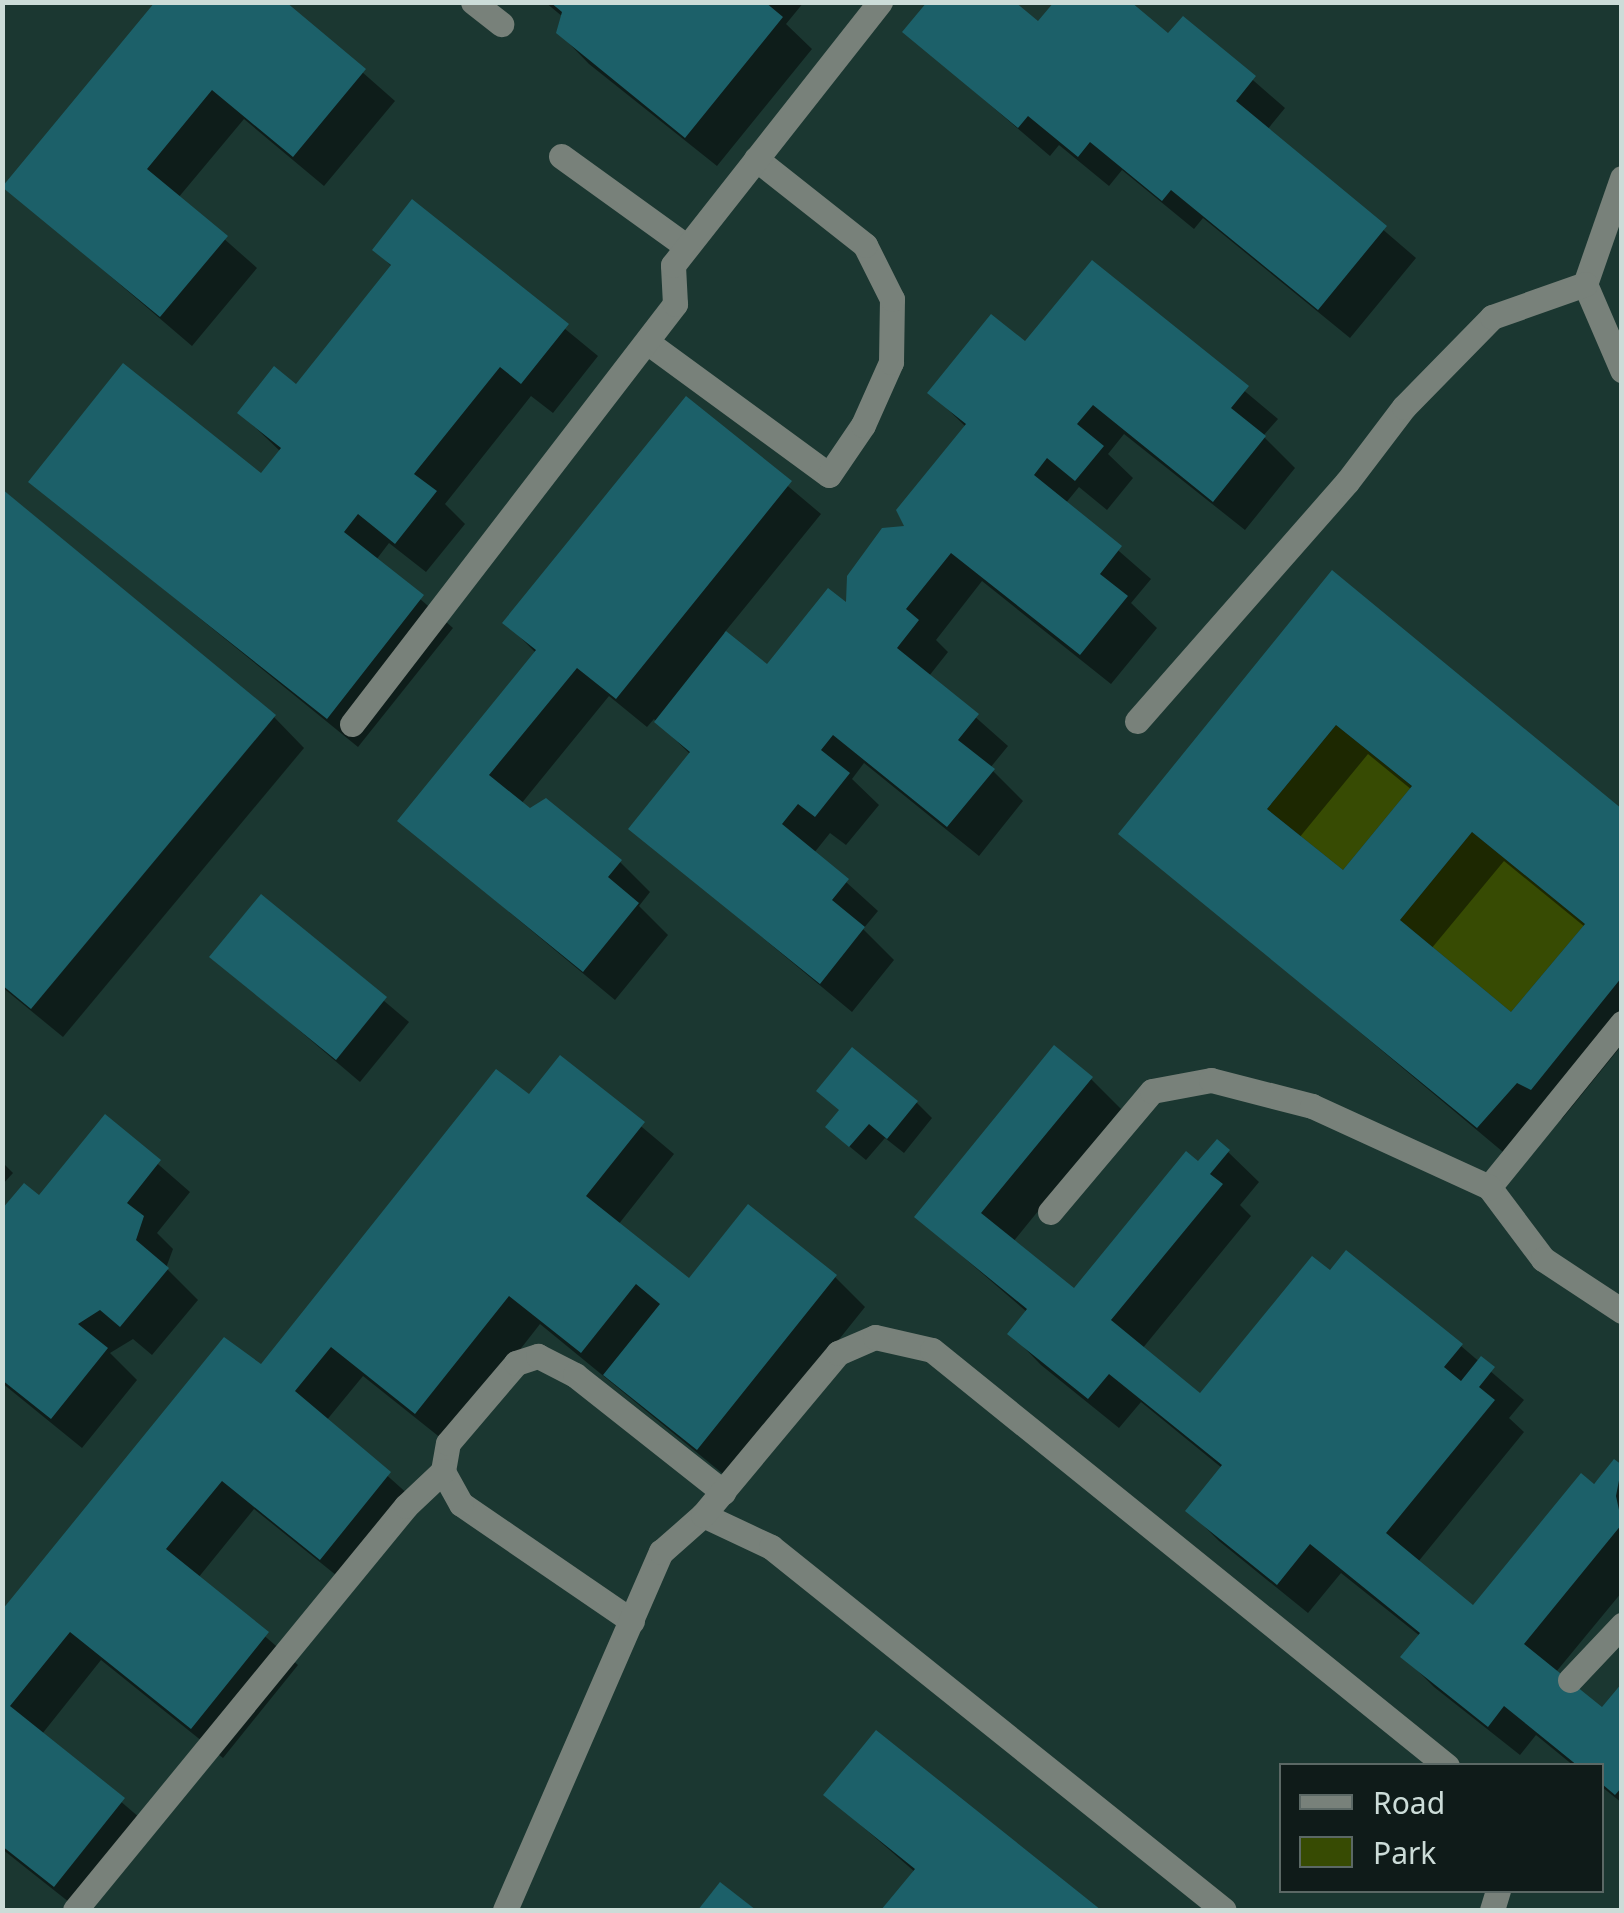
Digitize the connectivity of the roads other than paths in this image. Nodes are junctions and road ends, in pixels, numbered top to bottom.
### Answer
1 (473, 2) edge
2 (880, 2) edge
3 (501, 24) dead end
4 (560, 156) dead end
5 (756, 159) junction
6 (1622, 178) edge
7 (687, 247) junction
8 (1585, 284) junction
9 (647, 342) junction
10 (1622, 370) edge
11 (1137, 721) dead end
12 (352, 724) dead end
13 (1622, 1023) edge
14 (1490, 1187) junction
15 (1050, 1212) dead end
16 (1622, 1311) edge
17 (443, 1471) junction
18 (723, 1492) junction
19 (703, 1516) junction
20 (632, 1622) junction
21 (1622, 1625) edge
22 (1570, 1680) dead end
23 (1443, 1763) edge
24 (75, 1910) edge
25 (505, 1910) edge
26 (1224, 1910) edge

1 - 3 lane
2 - 5 lane
4 - 7 lane
5 - 7 lane
5 - 9 lane
6 - 8 lane
7 - 9 lane
8 - 10 lane
8 - 11 lane
9 - 12 lane
13 - 14 lane
14 - 15 lane
14 - 16 lane
17 - 18 lane
17 - 20 lane
17 - 24 lane
18 - 19 lane
18 - 23 lane
19 - 20 lane
19 - 26 lane
20 - 25 lane
21 - 22 lane

